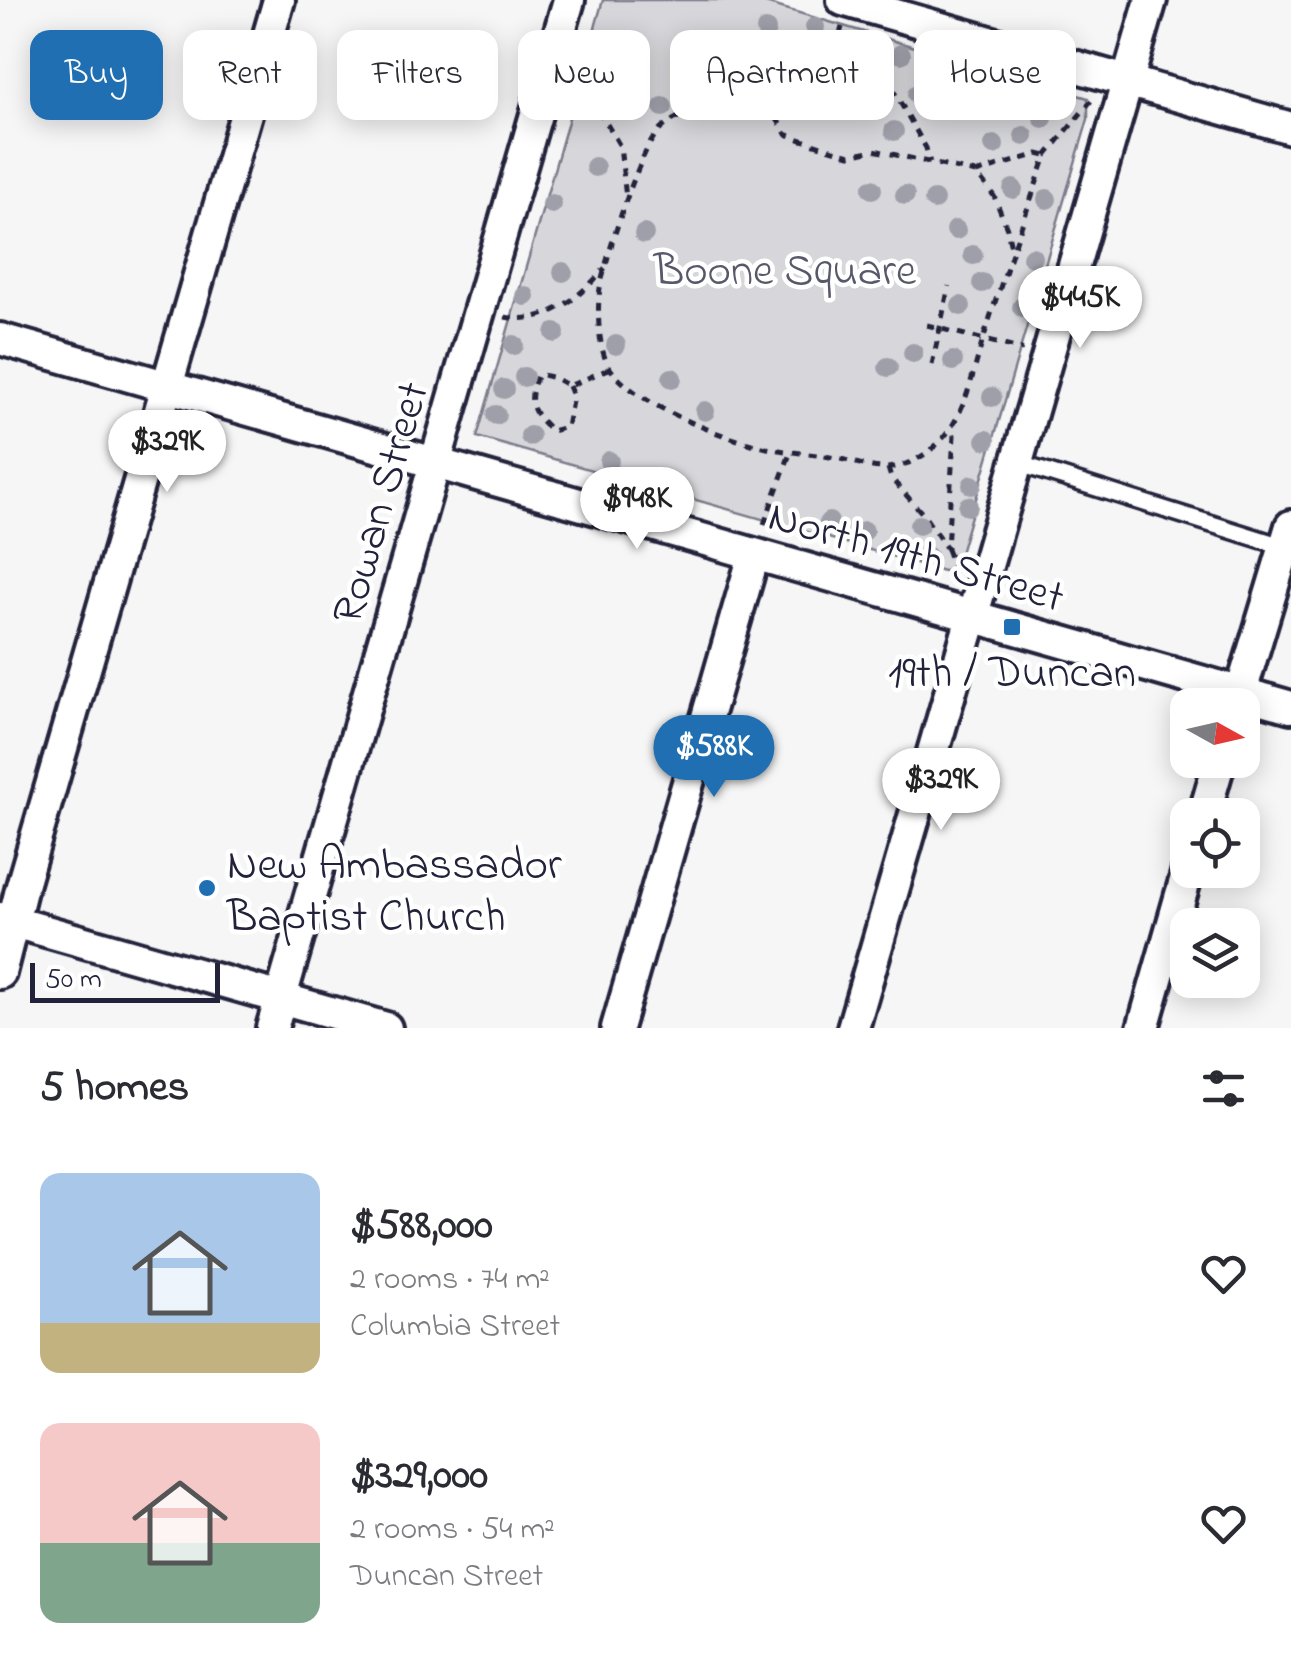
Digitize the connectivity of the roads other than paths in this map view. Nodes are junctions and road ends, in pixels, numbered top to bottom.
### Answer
1 (279, 0) edge
2 (569, 0) edge
3 (1151, 0) edge
4 (851, 6) edge
5 (1127, 82) junction
6 (1291, 128) edge
7 (0, 339) edge
8 (168, 387) junction
9 (1017, 463) junction
10 (436, 464) junction
11 (1288, 537) edge
12 (754, 554) junction
13 (972, 616) junction
14 (1204, 688) edge
15 (1243, 688) edge
16 (1260, 702) edge
17 (1291, 707) edge
18 (1183, 888) edge
19 (7, 920) edge
20 (0, 973) edge
21 (281, 998) junction
22 (272, 1028) edge
23 (386, 1028) edge
24 (617, 1028) edge
25 (853, 1028) edge
26 (1143, 1028) edge

1 - 8 street
2 - 10 street, Rowan Street
3 - 5 street
4 - 5 street
5 - 6 street
5 - 9 street
7 - 8 street, North 19th Street
8 - 10 street, North 19th Street
8 - 19 street
9 - 11 lane
9 - 13 street
10 - 12 street, North 19th Street
10 - 21 street, Rowan Street
11 - 15 street
12 - 13 street, North 19th Street
12 - 24 street
13 - 14 street, North 19th Street
13 - 25 street
16 - 17 street, North 19th Street
18 - 26 street
19 - 20 street
19 - 21 street
21 - 22 street, Rowan Street
21 - 23 street

